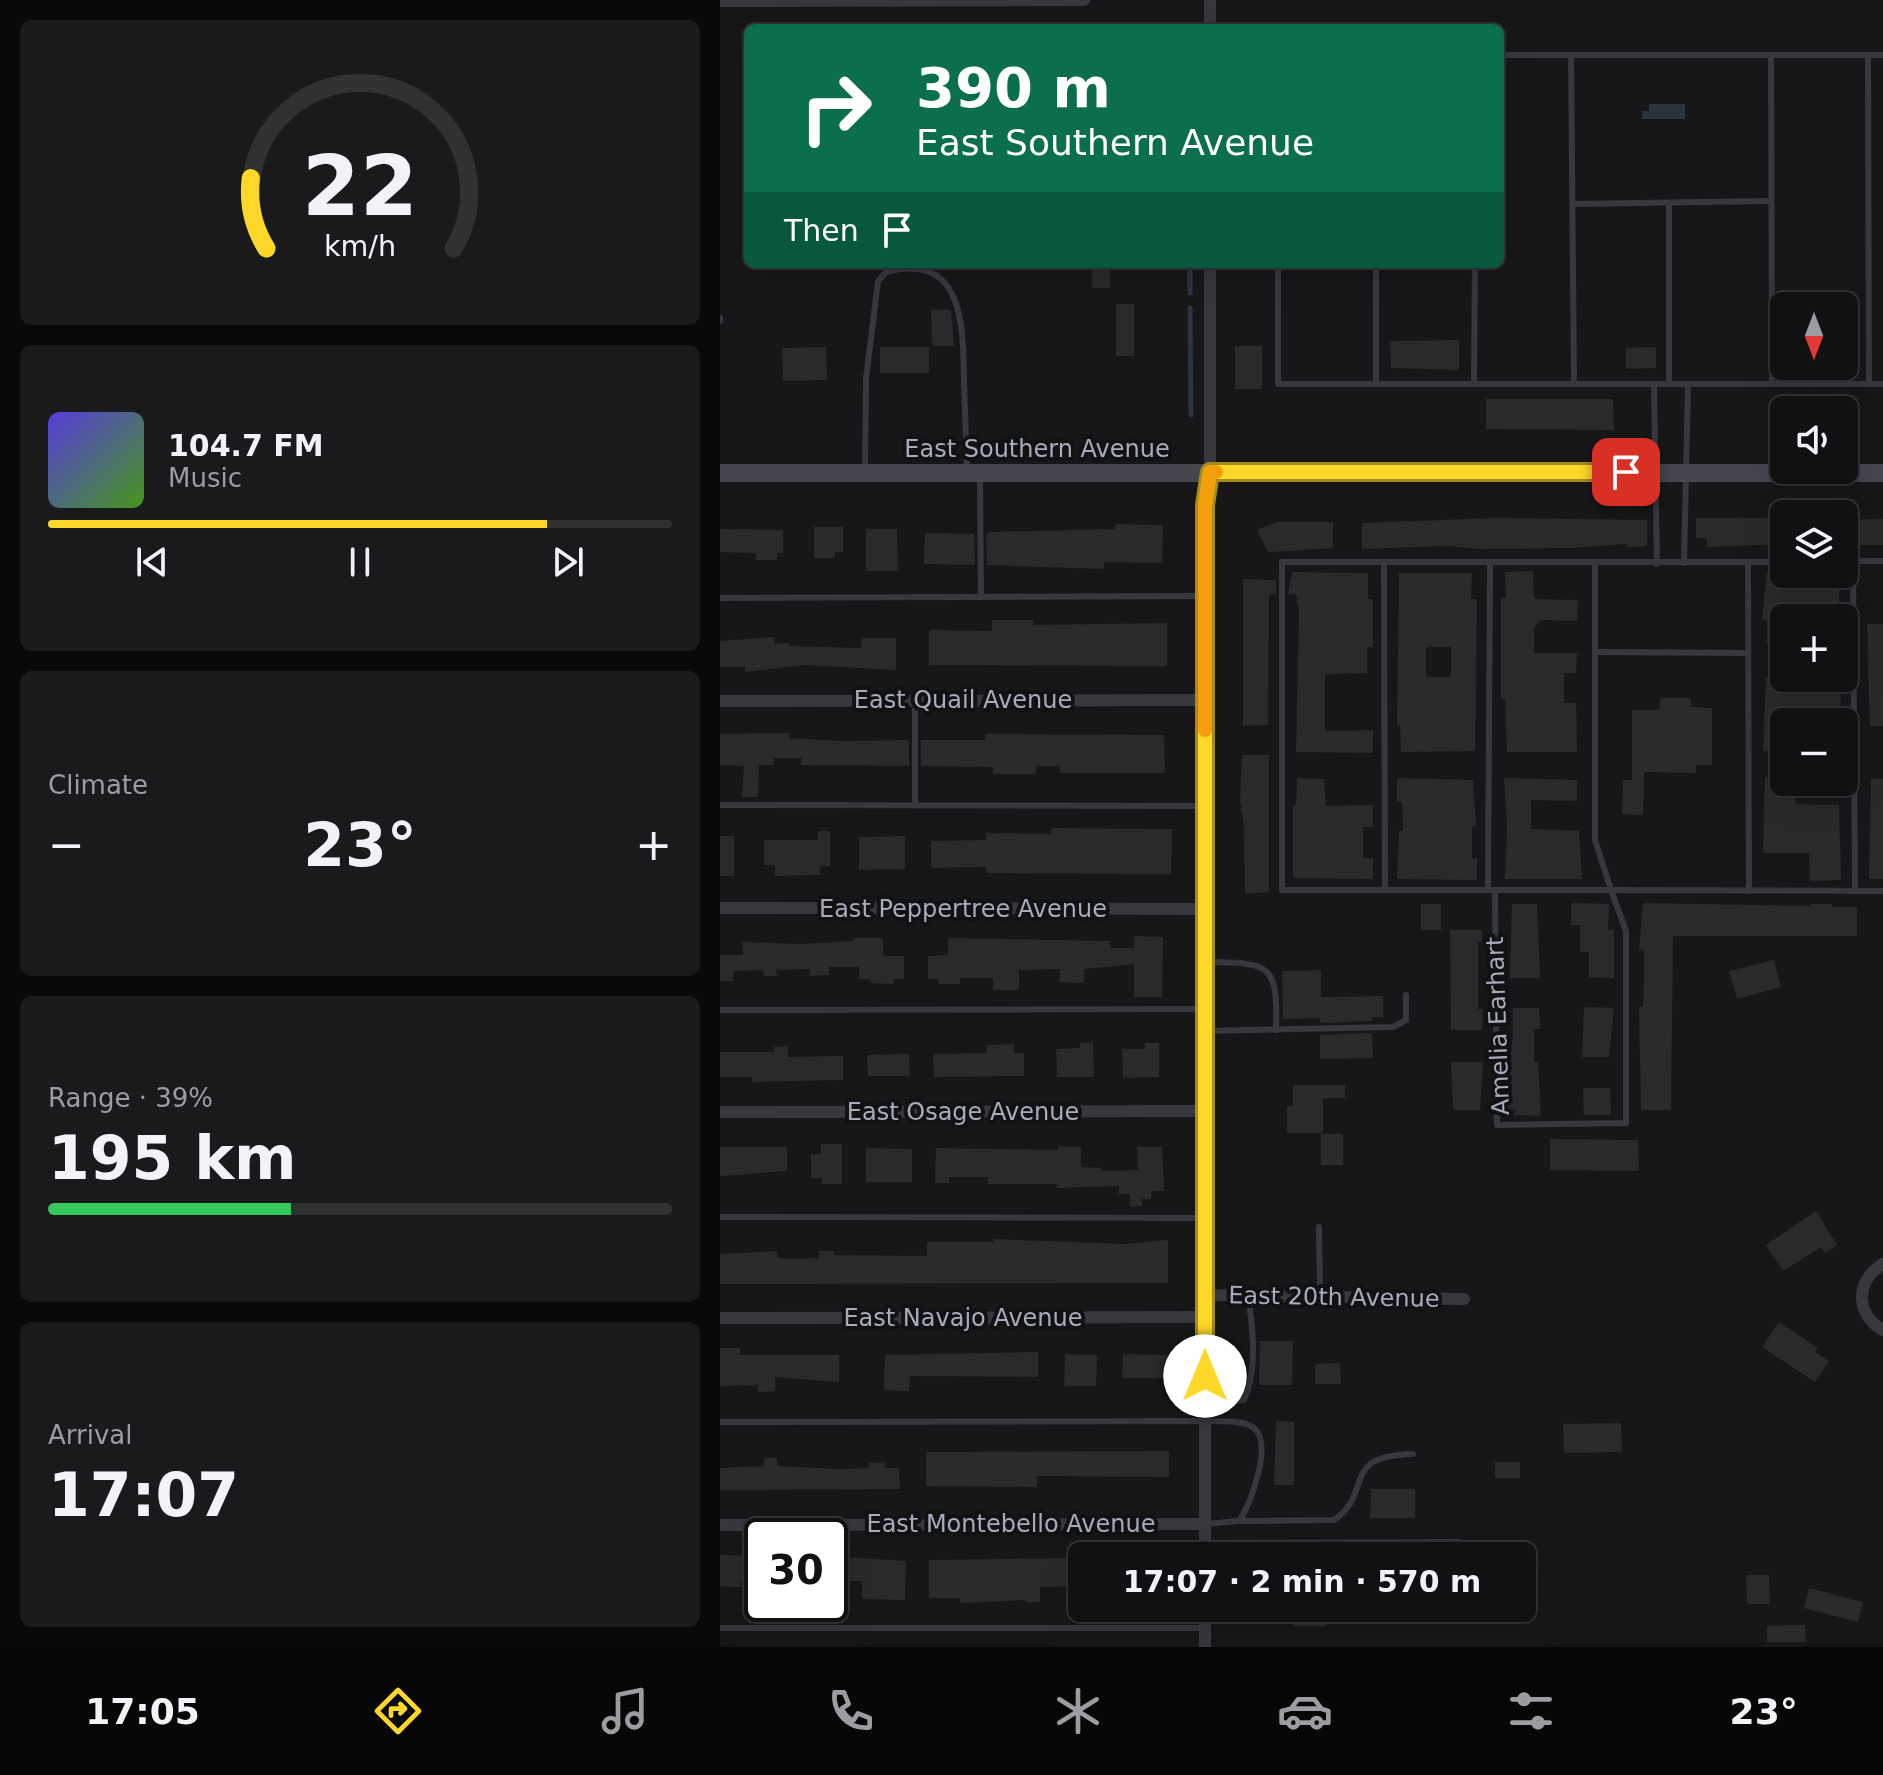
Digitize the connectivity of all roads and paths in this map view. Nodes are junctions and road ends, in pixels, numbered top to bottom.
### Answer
1 (1084, 0) edge
2 (1210, 0) edge
3 (720, 1) edge
4 (1210, 24) edge
5 (1504, 55) edge
6 (1571, 55) junction
7 (1771, 55) junction
8 (1868, 55) junction
9 (1883, 55) edge
10 (1770, 201) junction
11 (1669, 203) junction
12 (1573, 204) junction
13 (1210, 268) edge
14 (1278, 268) edge
15 (1376, 268) edge
16 (1475, 268) edge
17 (1376, 384) junction
18 (1474, 384) junction
19 (1574, 384) junction
20 (1654, 384) junction
21 (1669, 384) junction
22 (1688, 384) junction
23 (1772, 384) junction
24 (1869, 384) junction
25 (1883, 384) edge
26 (1210, 472) junction
27 (1657, 472) junction
28 (1686, 472) junction
29 (720, 473) edge
30 (865, 473) junction
31 (974, 473) junction
32 (1883, 473) edge
33 (1858, 561) edge
34 (1883, 561) edge
35 (1384, 562) junction
36 (1748, 562) junction
37 (1770, 562) edge
38 (1490, 563) junction
39 (1684, 563) junction
40 (1595, 564) junction
41 (1657, 564) junction
42 (1853, 588) edge
43 (1205, 596) junction
44 (981, 597) junction
45 (720, 598) edge
46 (1595, 652) junction
47 (1748, 653) junction
48 (915, 700) junction
49 (1205, 700) junction
50 (720, 701) edge
51 (720, 805) edge
52 (915, 805) junction
53 (1205, 806) junction
54 (1385, 890) junction
55 (1491, 890) junction
56 (1611, 890) junction
57 (1749, 891) junction
58 (1855, 891) junction
59 (1883, 891) edge
60 (720, 908) edge
61 (1205, 909) junction
62 (1205, 962) junction
63 (1406, 995) dead end
64 (1205, 1009) junction
65 (720, 1010) edge
66 (1276, 1030) junction
67 (1205, 1031) junction
68 (1205, 1111) junction
69 (720, 1112) edge
70 (720, 1217) edge
71 (1205, 1218) junction
72 (1319, 1227) dead end
73 (1883, 1264) edge
74 (1205, 1295) junction
75 (1248, 1296) junction
76 (1320, 1297) junction
77 (1464, 1299) dead end
78 (1205, 1317) junction
79 (720, 1318) edge
80 (1883, 1330) edge
81 (1205, 1405) junction
82 (1205, 1421) junction
83 (720, 1422) edge
84 (1413, 1454) dead end
85 (1239, 1521) junction
86 (1205, 1524) junction
87 (720, 1525) edge
88 (1205, 1542) edge
89 (1205, 1622) edge
90 (720, 1628) edge
91 (1205, 1628) junction
92 (1205, 1647) edge

1 - 3 street
2 - 4 street
5 - 6 lane
6 - 7 lane
6 - 12 lane
7 - 8 lane
7 - 10 lane
8 - 9 lane
8 - 24 lane
10 - 11 lane
10 - 23 lane
11 - 12 lane
11 - 21 lane
12 - 19 lane
13 - 26 street
14 - 17 lane
15 - 17 lane
16 - 18 lane
17 - 18 lane
18 - 19 lane
19 - 20 lane
20 - 21 lane
20 - 27 lane
21 - 22 lane
22 - 23 lane
22 - 28 lane
23 - 24 lane
24 - 25 lane
26 - 27 main road, East Southern Avenue
26 - 31 main road, East Southern Avenue
26 - 43 street
27 - 28 main road, East Southern Avenue
27 - 41 lane
28 - 32 main road, East Southern Avenue
28 - 39 lane
29 - 30 main road, East Southern Avenue
30 - 31 main road, East Southern Avenue
30 - 31 lane
31 - 44 lane
33 - 34 lane
35 - 38 lane
35 - 54 lane
35 - 54 lane
36 - 37 lane
36 - 39 lane
36 - 47 lane
38 - 40 lane
38 - 55 lane
39 - 41 lane
40 - 41 lane
40 - 46 lane
42 - 58 lane
43 - 44 lane
43 - 49 street
44 - 45 lane
46 - 47 lane
46 - 56 lane
47 - 57 lane
48 - 49 street, East Quail Avenue
48 - 50 street, East Quail Avenue
48 - 52 lane
49 - 53 street
51 - 52 lane
52 - 53 lane
53 - 61 street
54 - 55 lane
55 - 56 lane
55 - 56 lane, Amelia Earhart
56 - 57 lane
57 - 58 lane
58 - 59 lane
60 - 61 street, East Peppertree Avenue
61 - 62 street
62 - 64 street
62 - 66 lane
63 - 66 lane
64 - 65 lane
64 - 67 street
66 - 67 lane
67 - 68 street
68 - 69 street, East Osage Avenue
68 - 71 street
70 - 71 lane
71 - 74 street
72 - 76 lane
73 - 80 street
74 - 75 street, East 20th Avenue
74 - 78 street
75 - 76 street, East 20th Avenue
75 - 81 lane
76 - 77 street, East 20th Avenue
78 - 79 street, East Navajo Avenue
78 - 81 street
81 - 82 street
82 - 83 lane
82 - 85 lane
82 - 86 street
84 - 85 lane
85 - 86 lane
86 - 87 street, East Montebello Avenue
86 - 88 street
89 - 91 street
90 - 91 lane
91 - 92 street

